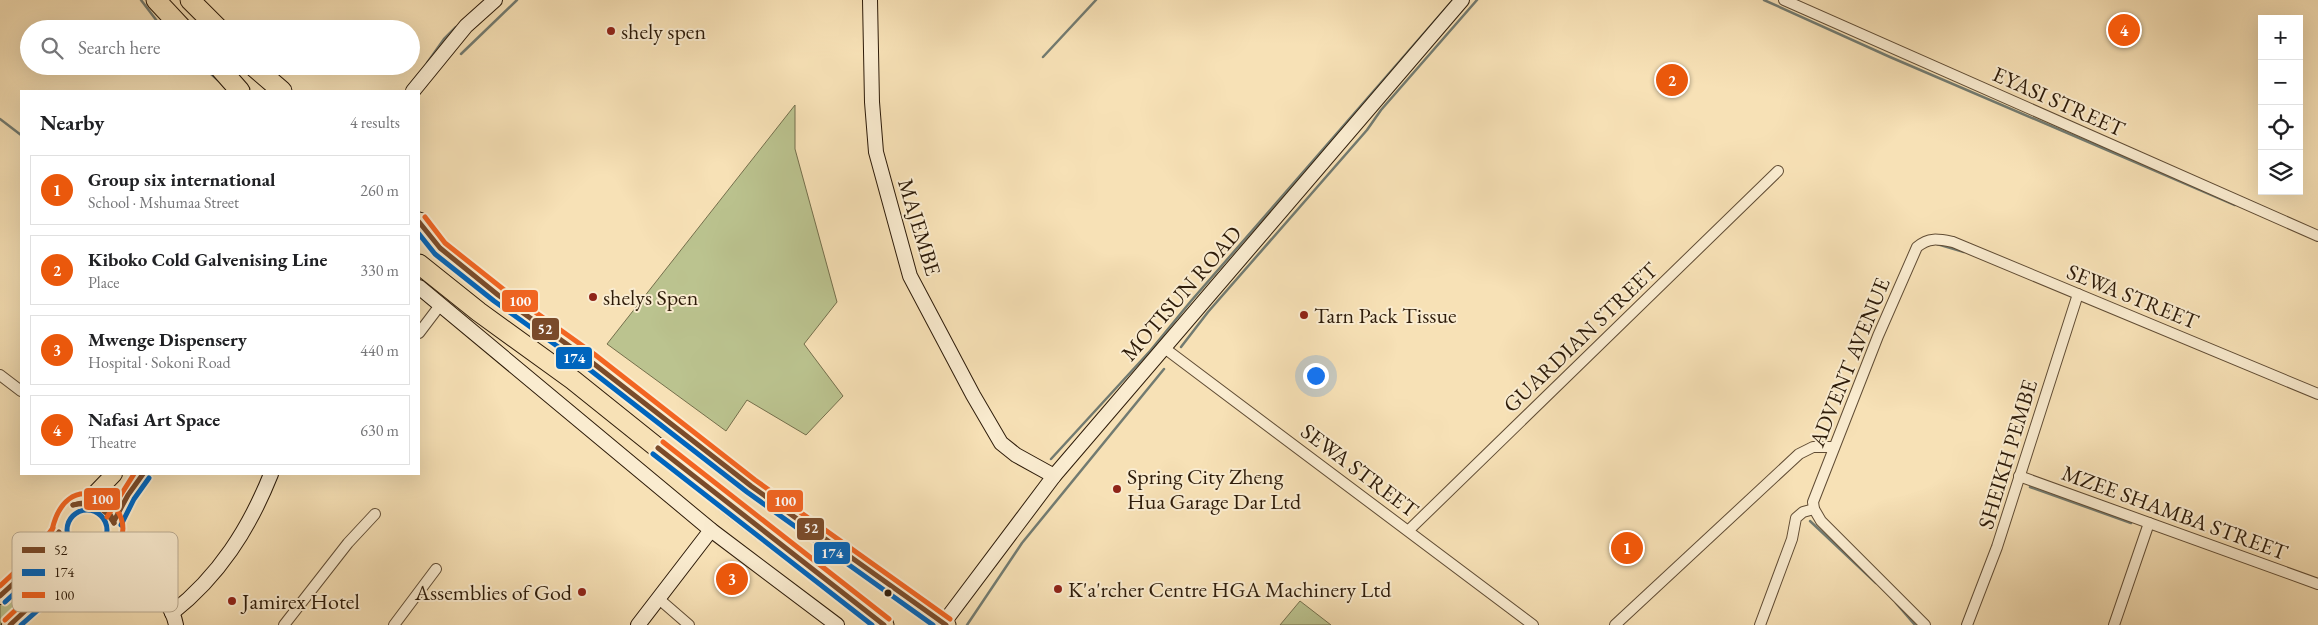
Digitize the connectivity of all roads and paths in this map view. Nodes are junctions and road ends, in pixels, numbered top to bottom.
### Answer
1 (156, 0) edge
2 (190, 0) edge
3 (495, 0) edge
4 (870, 0) edge
5 (1462, 0) edge
6 (1784, 0) edge
7 (175, 20) edge
8 (210, 20) edge
9 (226, 75) edge
10 (263, 75) edge
11 (426, 75) junction
12 (239, 90) edge
13 (281, 90) edge
14 (414, 90) edge
15 (418, 90) edge
16 (1778, 172) dead end
17 (420, 223) edge
18 (2318, 236) edge
19 (1932, 239) joint
20 (420, 265) edge
21 (420, 288) edge
22 (2078, 294) junction
23 (441, 304) junction
24 (420, 332) edge
25 (1163, 347) junction
26 (0, 376) edge
27 (20, 391) edge
28 (2318, 394) edge
29 (1834, 447) junction
30 (113, 475) edge
31 (142, 475) edge
32 (271, 475) edge
33 (1054, 476) junction
34 (2019, 476) junction
35 (87, 502) junction
36 (1814, 509) junction
37 (375, 514) dead end
38 (2149, 523) junction
39 (114, 528) junction
40 (711, 530) junction
41 (1409, 530) junction
42 (58, 532) edge
43 (113, 532) edge
44 (115, 532) edge
45 (436, 569) dead end
46 (2318, 584) edge
47 (12, 585) edge
48 (0, 596) edge
49 (659, 599) junction
50 (24, 612) edge
51 (174, 619) edge
52 (944, 624) edge
53 (10, 625) edge
54 (284, 625) edge
55 (394, 625) edge
56 (638, 625) edge
57 (689, 625) edge
58 (837, 625) edge
59 (884, 625) edge
60 (1533, 625) edge
61 (1615, 625) edge
62 (1760, 625) edge
63 (1925, 625) edge
64 (1967, 625) edge
65 (2114, 625) edge

1 - 7 highway
2 - 8 highway
3 - 11 street
4 - 33 street, MAJEMBE
5 - 25 street, MOTISUN ROAD
6 - 18 street, EYASI STREET
9 - 12 highway
10 - 13 highway
11 - 14 street
11 - 15 street
16 - 41 street, GUARDIAN STREET
17 - 52 highway
19 - 22 street, SEWA STREET
19 - 29 street, ADVENT AVENUE
20 - 59 highway
21 - 23 street
22 - 28 street, SEWA STREET
22 - 34 street, SHEIKH PEMBE
23 - 24 street
23 - 40 street
25 - 33 street, MOTISUN ROAD
25 - 41 street, SEWA STREET
26 - 27 street
29 - 36 street, ADVENT AVENUE
29 - 61 street
30 - 35 main road
31 - 39 main road
32 - 51 street
33 - 52 street, MOTISUN ROAD
34 - 38 street, MZEE SHAMBA STREET
34 - 64 street, SHEIKH PEMBE
35 - 39 main road
35 - 42 main road
36 - 62 street
36 - 63 street
37 - 54 street
38 - 46 street, MZEE SHAMBA STREET
38 - 65 street
39 - 43 main road
39 - 44 street
40 - 49 street
40 - 58 street
41 - 60 street, SEWA STREET
45 - 55 street
47 - 48 main road
49 - 56 street
49 - 57 street
50 - 53 main road

